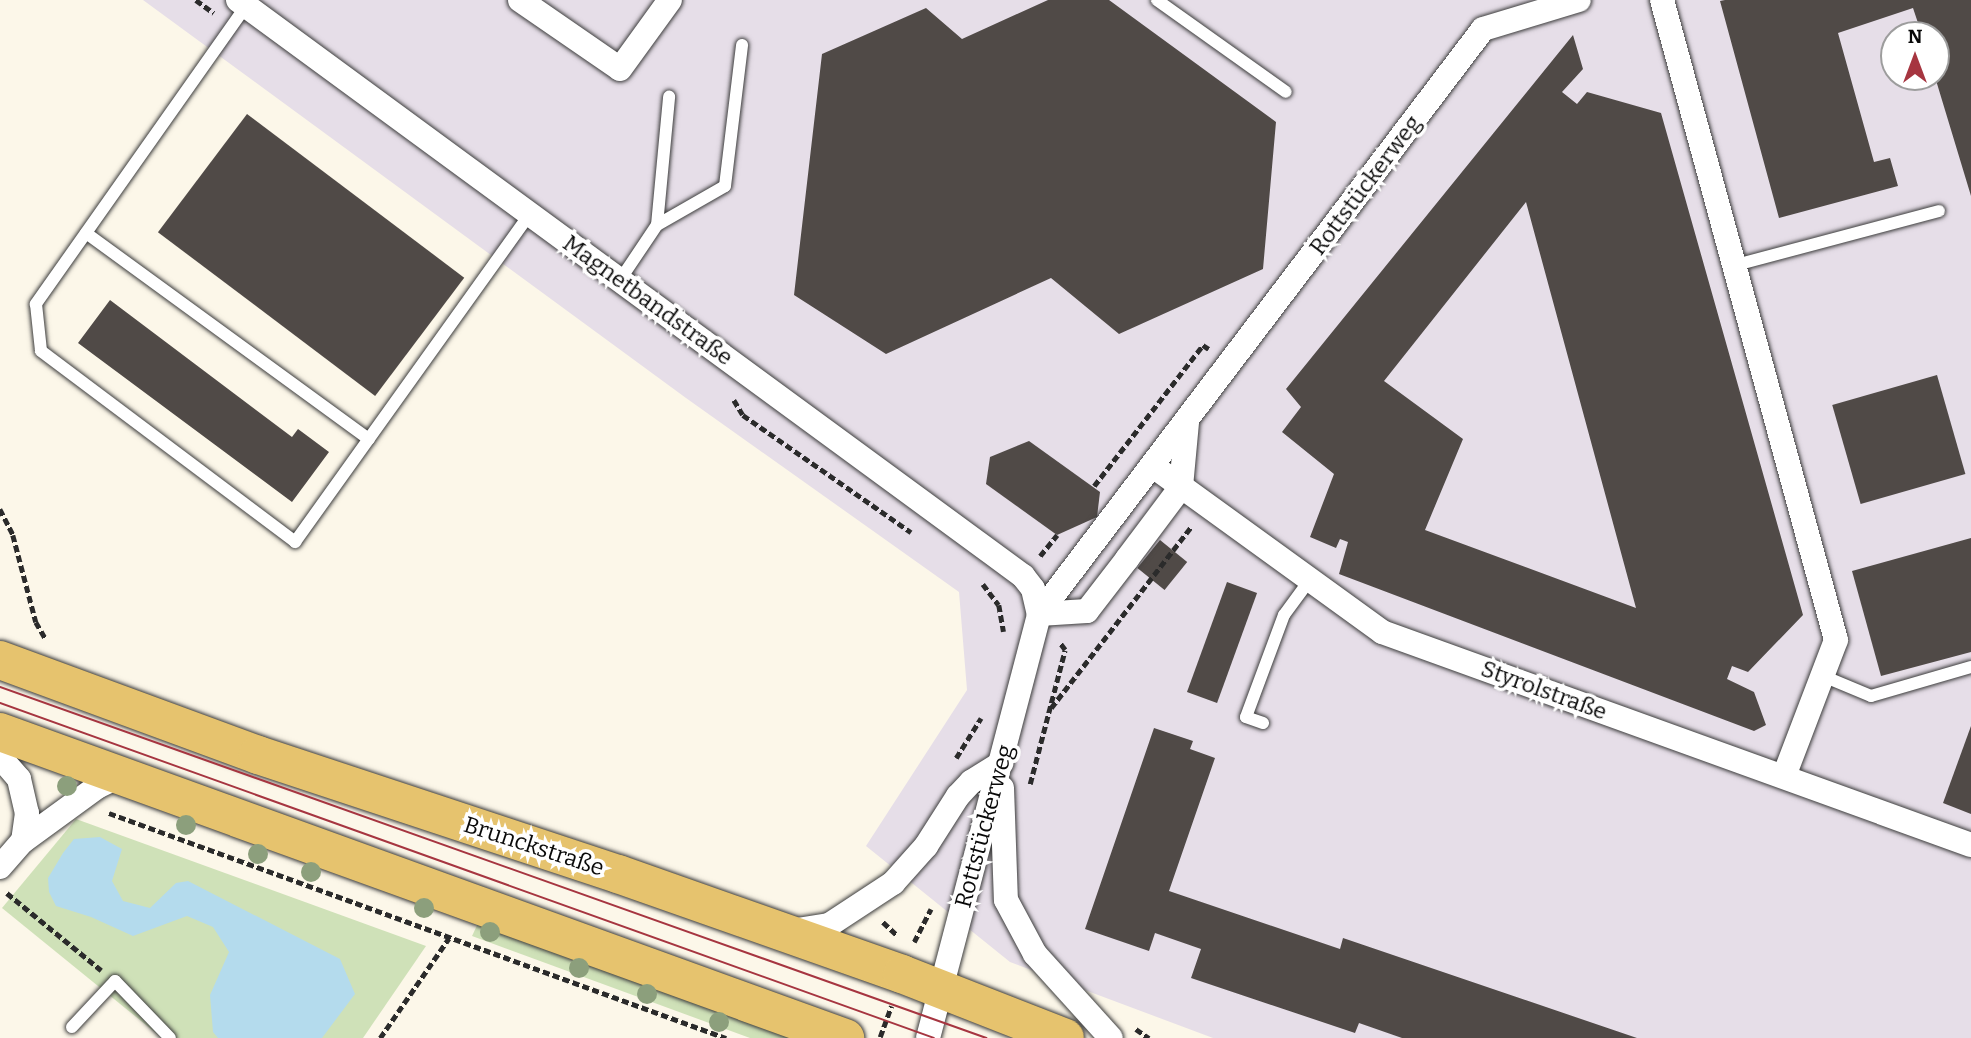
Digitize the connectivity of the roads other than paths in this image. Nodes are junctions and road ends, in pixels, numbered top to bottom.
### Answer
1 (520, 0) edge
2 (670, 0) edge
3 (1157, 0) edge
4 (1579, 0) edge
5 (1662, 0) edge
6 (239, 11) edge
7 (742, 45) dead end
8 (1286, 92) dead end
9 (669, 97) dead end
10 (1939, 211) dead end
11 (530, 214) junction
12 (657, 225) junction
13 (86, 233) junction
14 (1736, 265) junction
15 (620, 280) junction
16 (1187, 421) junction
17 (369, 439) junction
18 (1153, 466) junction
19 (1181, 487) junction
20 (1309, 581) junction
21 (1039, 614) junction
22 (0, 660) edge
23 (1971, 667) edge
24 (1823, 676) junction
25 (1263, 723) dead end
26 (0, 732) edge
27 (0, 757) edge
28 (1001, 763) junction
29 (122, 775) junction
30 (1784, 776) junction
31 (23, 841) junction
32 (1971, 845) edge
33 (0, 867) edge
34 (782, 932) junction
35 (942, 989) junction
36 (72, 1027) dead end
37 (1120, 1031) edge
38 (170, 1038) edge
39 (845, 1038) edge
40 (928, 1038) edge
41 (1065, 1038) edge

1 - 2 street
3 - 8 lane
4 - 16 street, Rottstückerweg
5 - 14 street
6 - 11 street, Magnetbandstraße
6 - 13 lane
7 - 12 lane
9 - 12 lane
10 - 14 lane
11 - 15 street, Magnetbandstraße
11 - 17 lane
12 - 15 lane
13 - 17 lane
13 - 17 lane
14 - 24 street
15 - 21 street, Magnetbandstraße
16 - 18 street, Rottstückerweg
16 - 19 street
18 - 19 street, Styrolstraße
18 - 21 street, Rottstückerweg
19 - 20 street, Styrolstraße
19 - 21 street
20 - 25 lane
20 - 30 street, Styrolstraße
21 - 28 street, Rottstückerweg
22 - 34 main road, Brunckstraße
23 - 24 lane
24 - 30 street
26 - 29 main road
27 - 31 street
28 - 34 street
28 - 35 street, Rottstückerweg
28 - 37 street
29 - 31 street
29 - 39 main road
30 - 32 street, Styrolstraße
31 - 33 street
34 - 35 main road, Brunckstraße
35 - 40 street, Rottstückerweg
35 - 41 main road, Brunckstraße
36 - 38 lane

